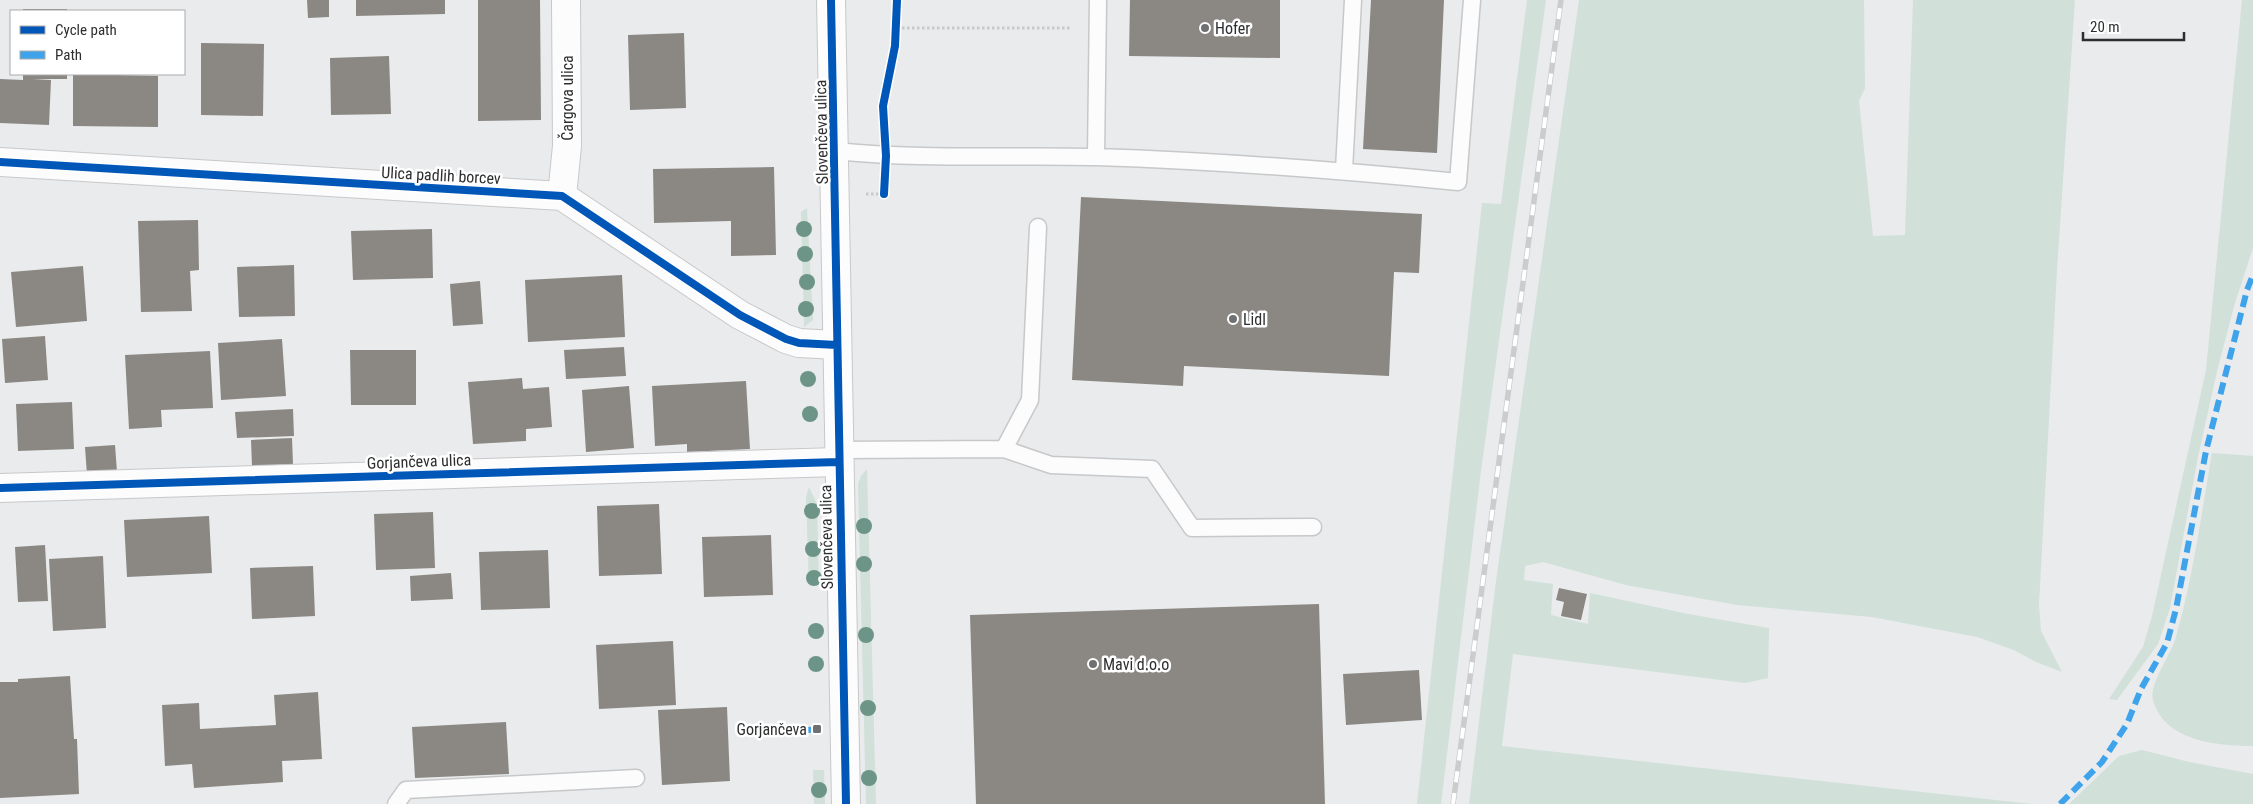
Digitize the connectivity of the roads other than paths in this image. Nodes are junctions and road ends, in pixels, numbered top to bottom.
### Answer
1 (566, 0) edge
2 (831, 0) edge
3 (1098, 0) edge
4 (1353, 0) edge
5 (1472, 0) edge
6 (835, 151) junction
7 (1096, 158) junction
8 (0, 162) edge
9 (1344, 170) junction
10 (562, 196) junction
11 (1038, 227) dead end
12 (837, 344) junction
13 (1004, 449) junction
14 (838, 456) junction
15 (0, 488) edge
16 (1313, 528) dead end
17 (636, 778) dead end
18 (396, 804) edge
19 (846, 804) edge

1 - 10 street, Čargova ulica
2 - 6 street, Slovenčeva ulica
3 - 7 lane
4 - 9 lane
5 - 9 lane
6 - 7 lane
6 - 12 street, Slovenčeva ulica
7 - 9 lane
8 - 10 street, Ulica padlih borcev
10 - 12 street
11 - 13 lane
12 - 14 street, Slovenčeva ulica
13 - 14 lane
13 - 16 lane
14 - 15 street, Gorjančeva ulica
14 - 19 street, Slovenčeva ulica
17 - 18 lane

